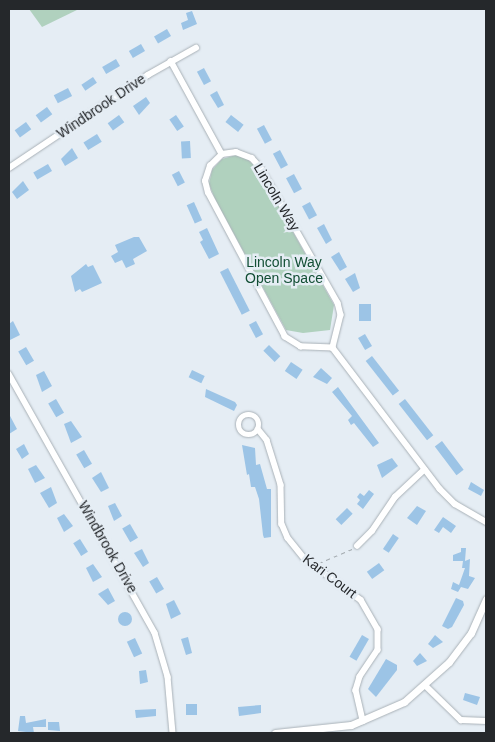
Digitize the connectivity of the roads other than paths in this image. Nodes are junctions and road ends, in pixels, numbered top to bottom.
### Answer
1 (196, 48) dead end
2 (171, 62) junction
3 (222, 154) junction
4 (9, 168) edge
5 (334, 348) junction
6 (9, 374) edge
7 (258, 429) dead end
8 (424, 470) junction
9 (486, 522) edge
10 (357, 546) road end
11 (486, 599) edge
12 (426, 686) junction
13 (363, 721) junction
14 (486, 721) edge
15 (173, 733) edge
16 (275, 733) edge

1 - 2 street, Windbrook Drive
2 - 3 street
2 - 4 street, Windbrook Drive
3 - 5 street, Lincoln Way
3 - 5 street
5 - 8 street
6 - 15 street, Windbrook Drive
7 - 13 street, Kari Court
8 - 9 street
8 - 10 street
11 - 12 street
12 - 13 street
12 - 14 street
13 - 16 street

